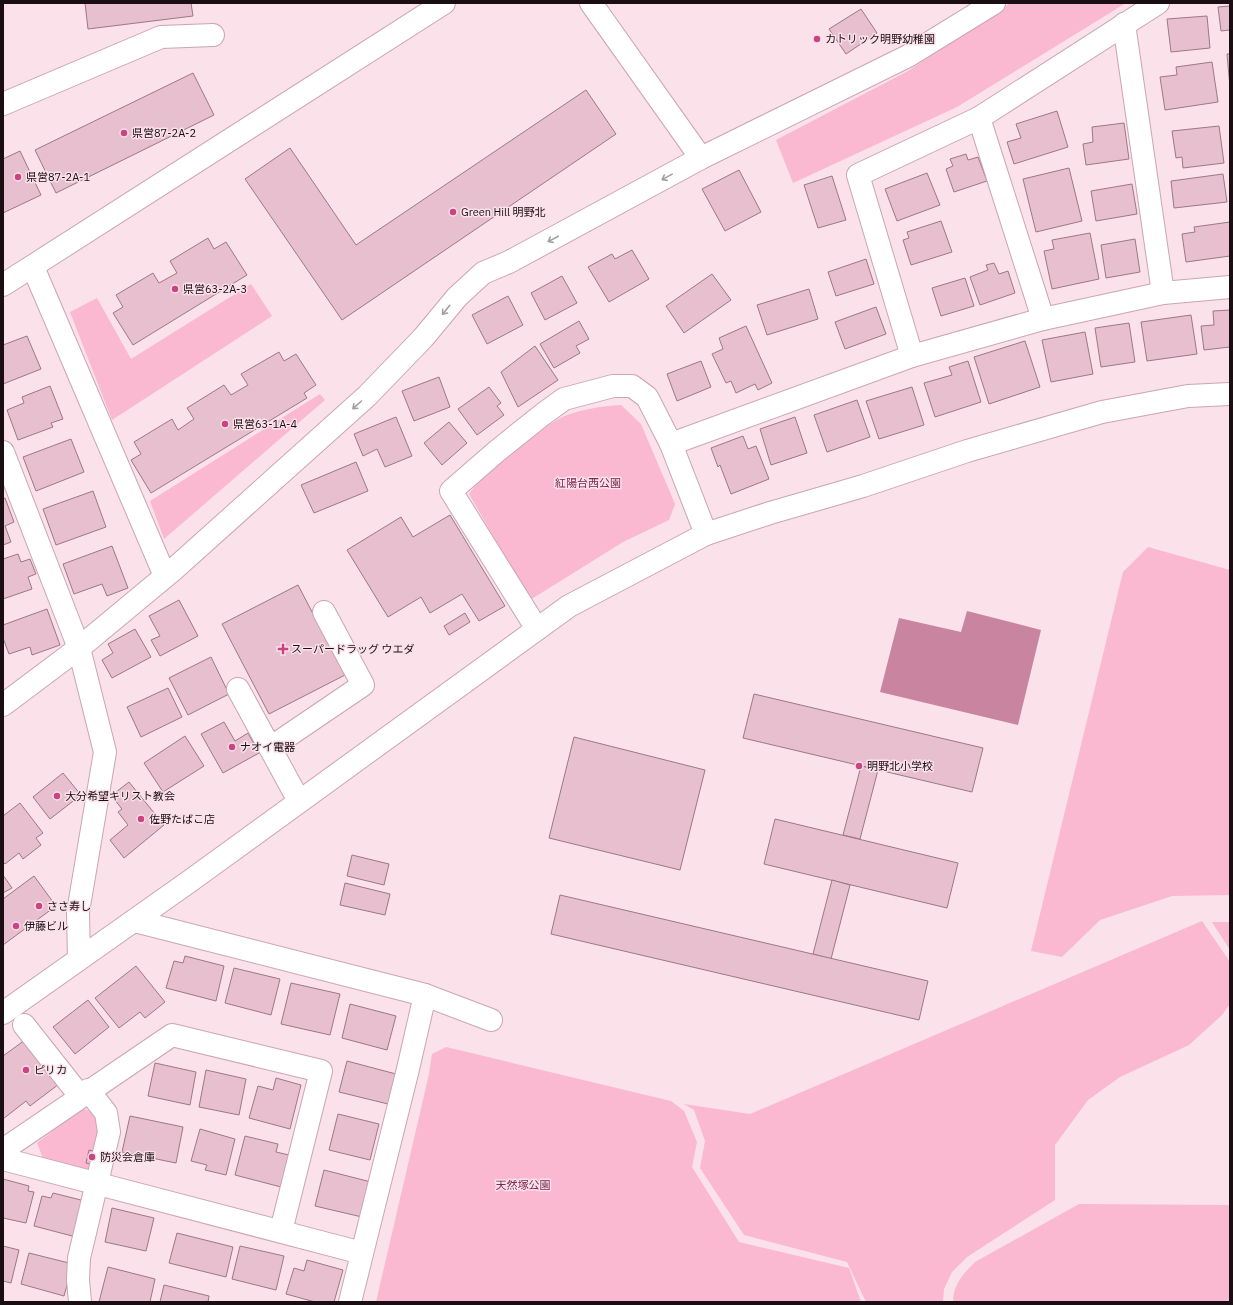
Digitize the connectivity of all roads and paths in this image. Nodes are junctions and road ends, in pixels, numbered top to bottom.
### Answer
1 (444, 3) edge
2 (591, 3) edge
3 (994, 3) edge
4 (1158, 3) edge
5 (1124, 24) junction
6 (213, 35) dead end
7 (3, 104) edge
8 (979, 118) junction
9 (701, 158) junction
10 (33, 267) junction
11 (3, 285) edge
12 (1230, 287) edge
13 (1163, 293) junction
14 (1043, 319) junction
15 (912, 356) junction
16 (1230, 394) edge
17 (671, 444) junction
18 (3, 452) edge
19 (706, 534) junction
20 (165, 576) junction
21 (324, 612) dead end
22 (537, 629) junction
23 (79, 648) junction
24 (238, 689) dead end
25 (3, 705) edge
26 (270, 748) junction
27 (299, 801) junction
28 (135, 921) junction
29 (79, 959) junction
30 (425, 995) junction
31 (7, 1003) edge
32 (491, 1020) dead end
33 (24, 1025) dead end
34 (84, 1093) junction
35 (3, 1150) edge
36 (3, 1159) edge
37 (98, 1184) junction
38 (281, 1232) junction
39 (362, 1253) junction
40 (80, 1302) edge
41 (350, 1302) edge

1 - 10 street
2 - 9 street
3 - 9 street
4 - 5 street
5 - 8 street
5 - 13 street
6 - 7 street
8 - 14 street
8 - 15 street
9 -> 20 street
10 - 11 street
10 - 20 street
12 - 13 street
13 - 14 street
14 - 15 street
15 - 17 street
16 - 19 street
17 - 19 street
17 - 22 street
18 - 23 street
19 - 22 street
20 - 23 street
21 - 26 street
22 - 27 street
23 - 25 street
23 - 29 street
24 - 26 street
26 - 27 street
27 - 28 street
28 - 29 street
28 - 30 street
29 - 31 street
30 - 32 street
30 - 39 street
33 - 34 street
34 - 35 street
34 - 37 street
34 - 38 street
36 - 37 street
37 - 38 street
37 - 40 street
38 - 39 street
39 - 41 street

